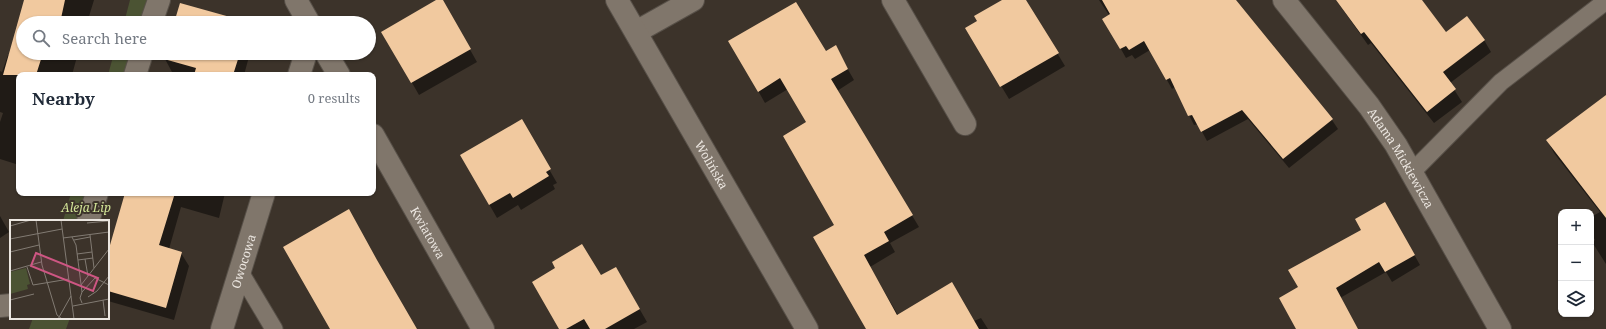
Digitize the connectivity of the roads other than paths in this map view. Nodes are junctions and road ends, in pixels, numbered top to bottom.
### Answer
1 (159, 0) edge
2 (296, 0) edge
3 (617, 0) edge
4 (694, 0) edge
5 (893, 0) edge
6 (1284, 0) edge
7 (1606, 1) edge
8 (153, 16) edge
9 (305, 16) edge
10 (636, 32) junction
11 (140, 60) edge
12 (304, 60) edge
13 (330, 60) edge
14 (136, 72) edge
15 (301, 72) edge
16 (337, 72) edge
17 (965, 124) dead end
18 (376, 140) edge
19 (1412, 172) junction
20 (96, 196) edge
21 (263, 196) edge
22 (88, 220) edge
23 (240, 272) junction
24 (10, 305) edge
25 (0, 306) edge
26 (222, 329) edge
27 (274, 329) edge
28 (483, 329) edge
29 (807, 329) edge
30 (1500, 329) edge

1 - 8 street
2 - 9 street
3 - 10 street, Wolińska
4 - 10 street
5 - 17 street
6 - 19 street, Adama Mickiewicza
7 - 19 lane
10 - 29 street, Wolińska
11 - 14 street
12 - 15 street
13 - 16 street
18 - 28 street, Kwiatowa
19 - 30 street, Adama Mickiewicza
20 - 22 street
21 - 23 street, Owocowa
23 - 26 street, Owocowa
23 - 27 lane
24 - 25 street

